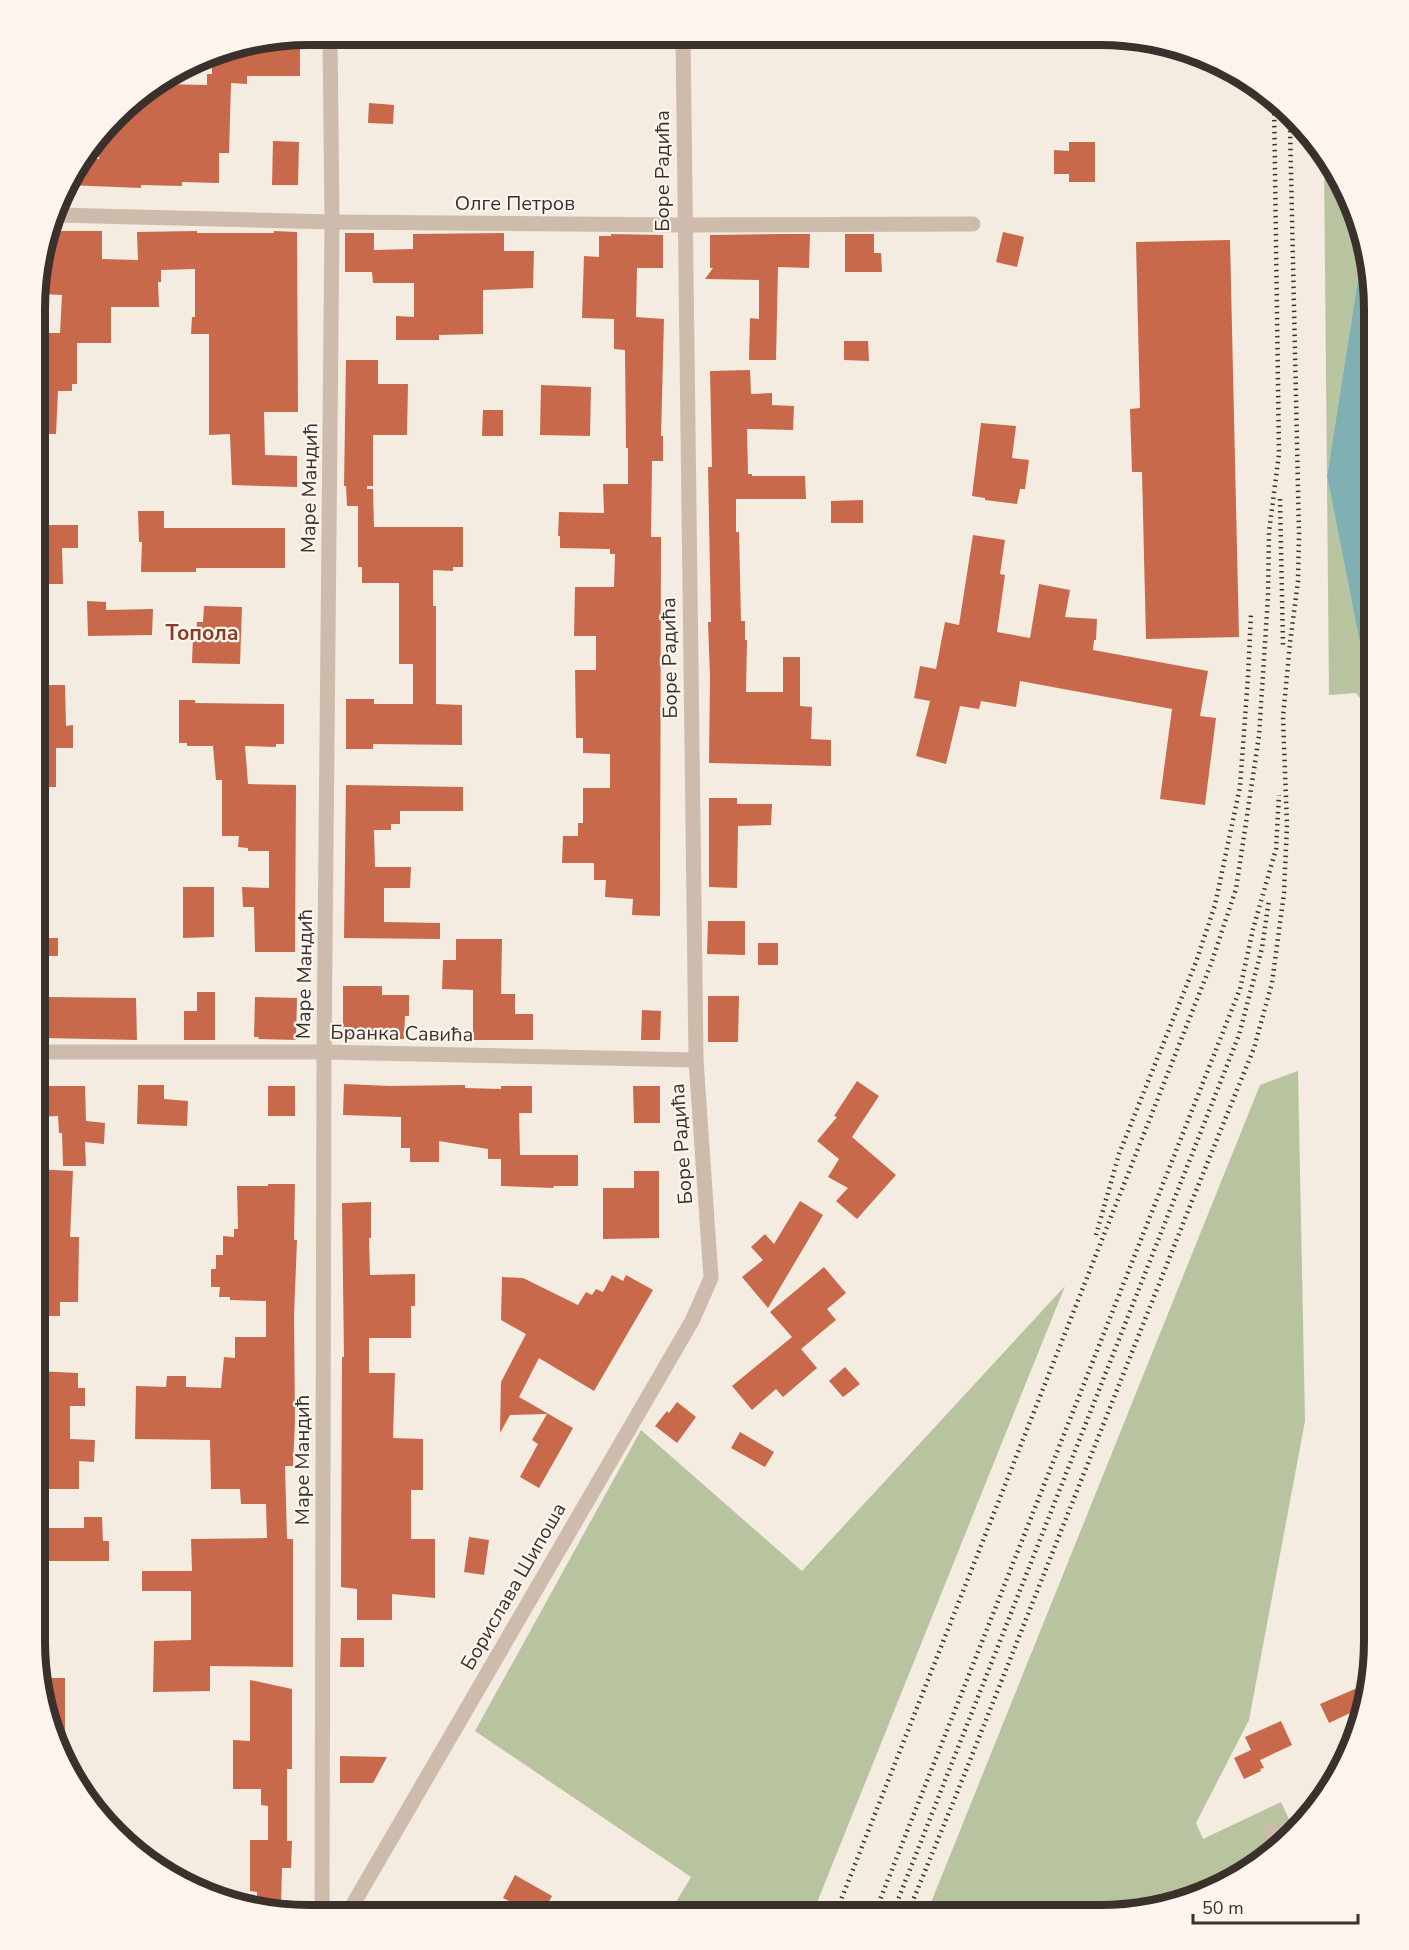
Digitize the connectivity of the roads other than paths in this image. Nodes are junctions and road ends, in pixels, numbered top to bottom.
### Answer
1 (330, 45) edge
2 (682, 45) edge
3 (62, 215) edge
4 (332, 222) junction
5 (973, 224) dead end
6 (684, 225) junction
7 (45, 1052) edge
8 (324, 1052) junction
9 (696, 1060) junction
10 (711, 1278) joint
11 (1271, 1830) dead end
12 (1276, 1838) edge
13 (322, 1905) edge
14 (353, 1905) edge

1 - 4 street, Маре Мандић
2 - 6 street, Боре Радића
3 - 4 street, Олге Петров
4 - 6 street, Олге Петров
4 - 8 street, Маре Мандић
5 - 6 street, Олге Петров
6 - 9 street, Боре Радића
7 - 8 street, Бранка Савића
8 - 9 street, Бранка Савића
8 - 13 street, Маре Мандић
9 - 10 street, Боре Радића
10 - 14 street, Борислава Шипоша
11 - 12 street

